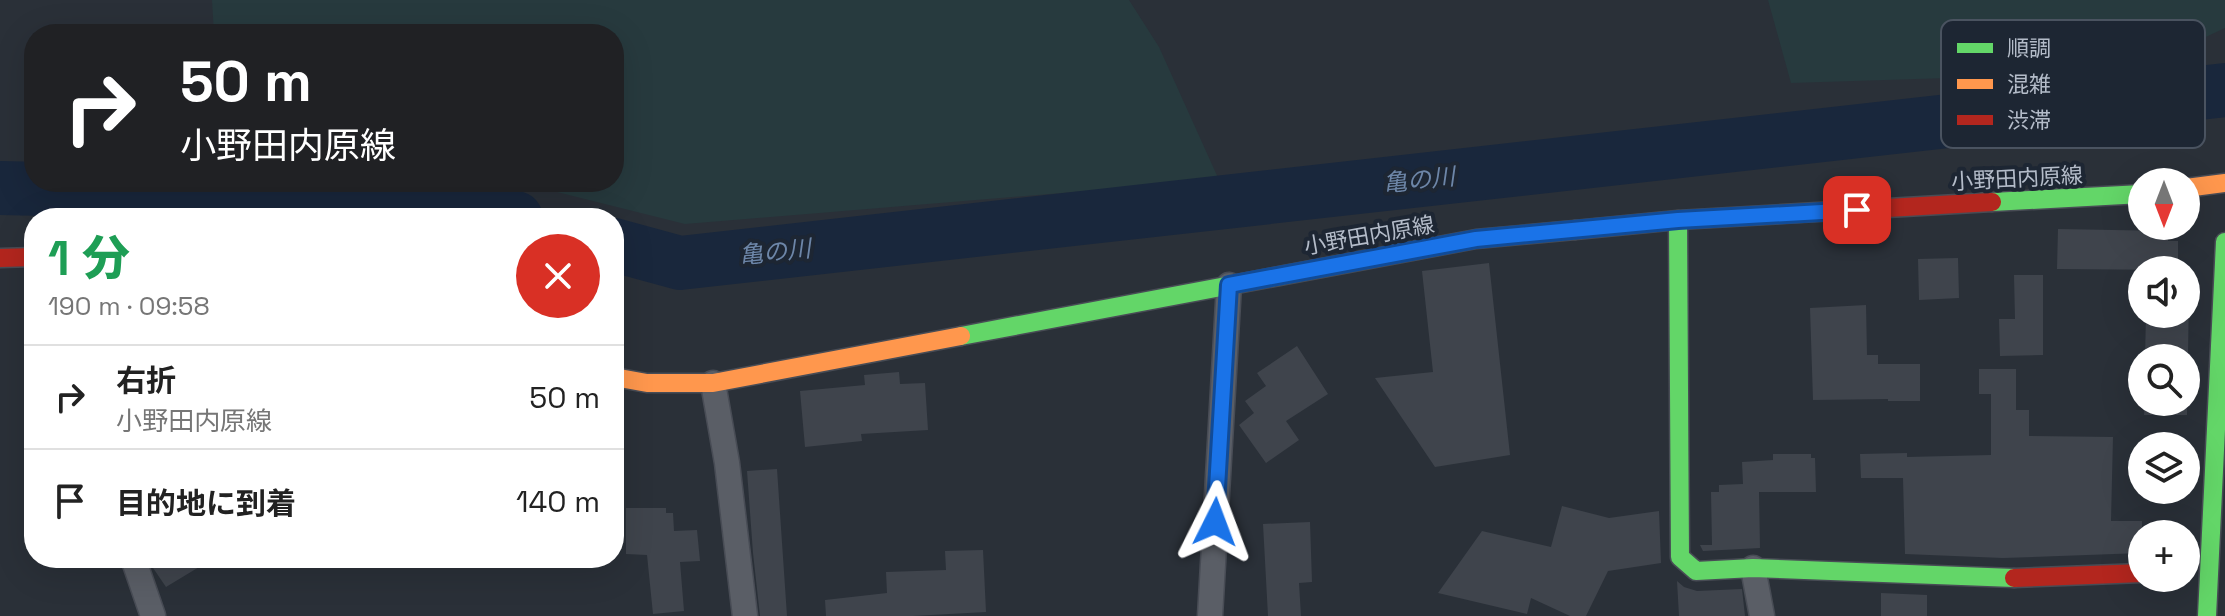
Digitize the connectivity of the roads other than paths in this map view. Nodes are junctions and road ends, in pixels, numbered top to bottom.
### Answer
1 (2225, 183) edge
2 (2200, 186) edge
3 (2128, 195) edge
4 (1678, 220) junction
5 (2225, 242) edge
6 (24, 257) edge
7 (0, 258) edge
8 (1229, 285) junction
9 (624, 379) edge
10 (713, 383) junction
11 (136, 568) edge
12 (1753, 568) junction
13 (2207, 572) edge
14 (2128, 573) edge
15 (153, 616) edge
16 (745, 616) edge
17 (1210, 616) edge
18 (1762, 616) edge
19 (2207, 616) edge

1 - 2 main road
3 - 4 main road, 小野田内原線
4 - 8 main road, 小野田内原線
4 - 12 main road
5 - 13 main road
6 - 7 main road
8 - 10 main road, 小野田内原線
8 - 17 street
9 - 10 main road, 小野田内原線
10 - 16 street
11 - 15 street
12 - 14 main road
12 - 18 street
13 - 19 main road

